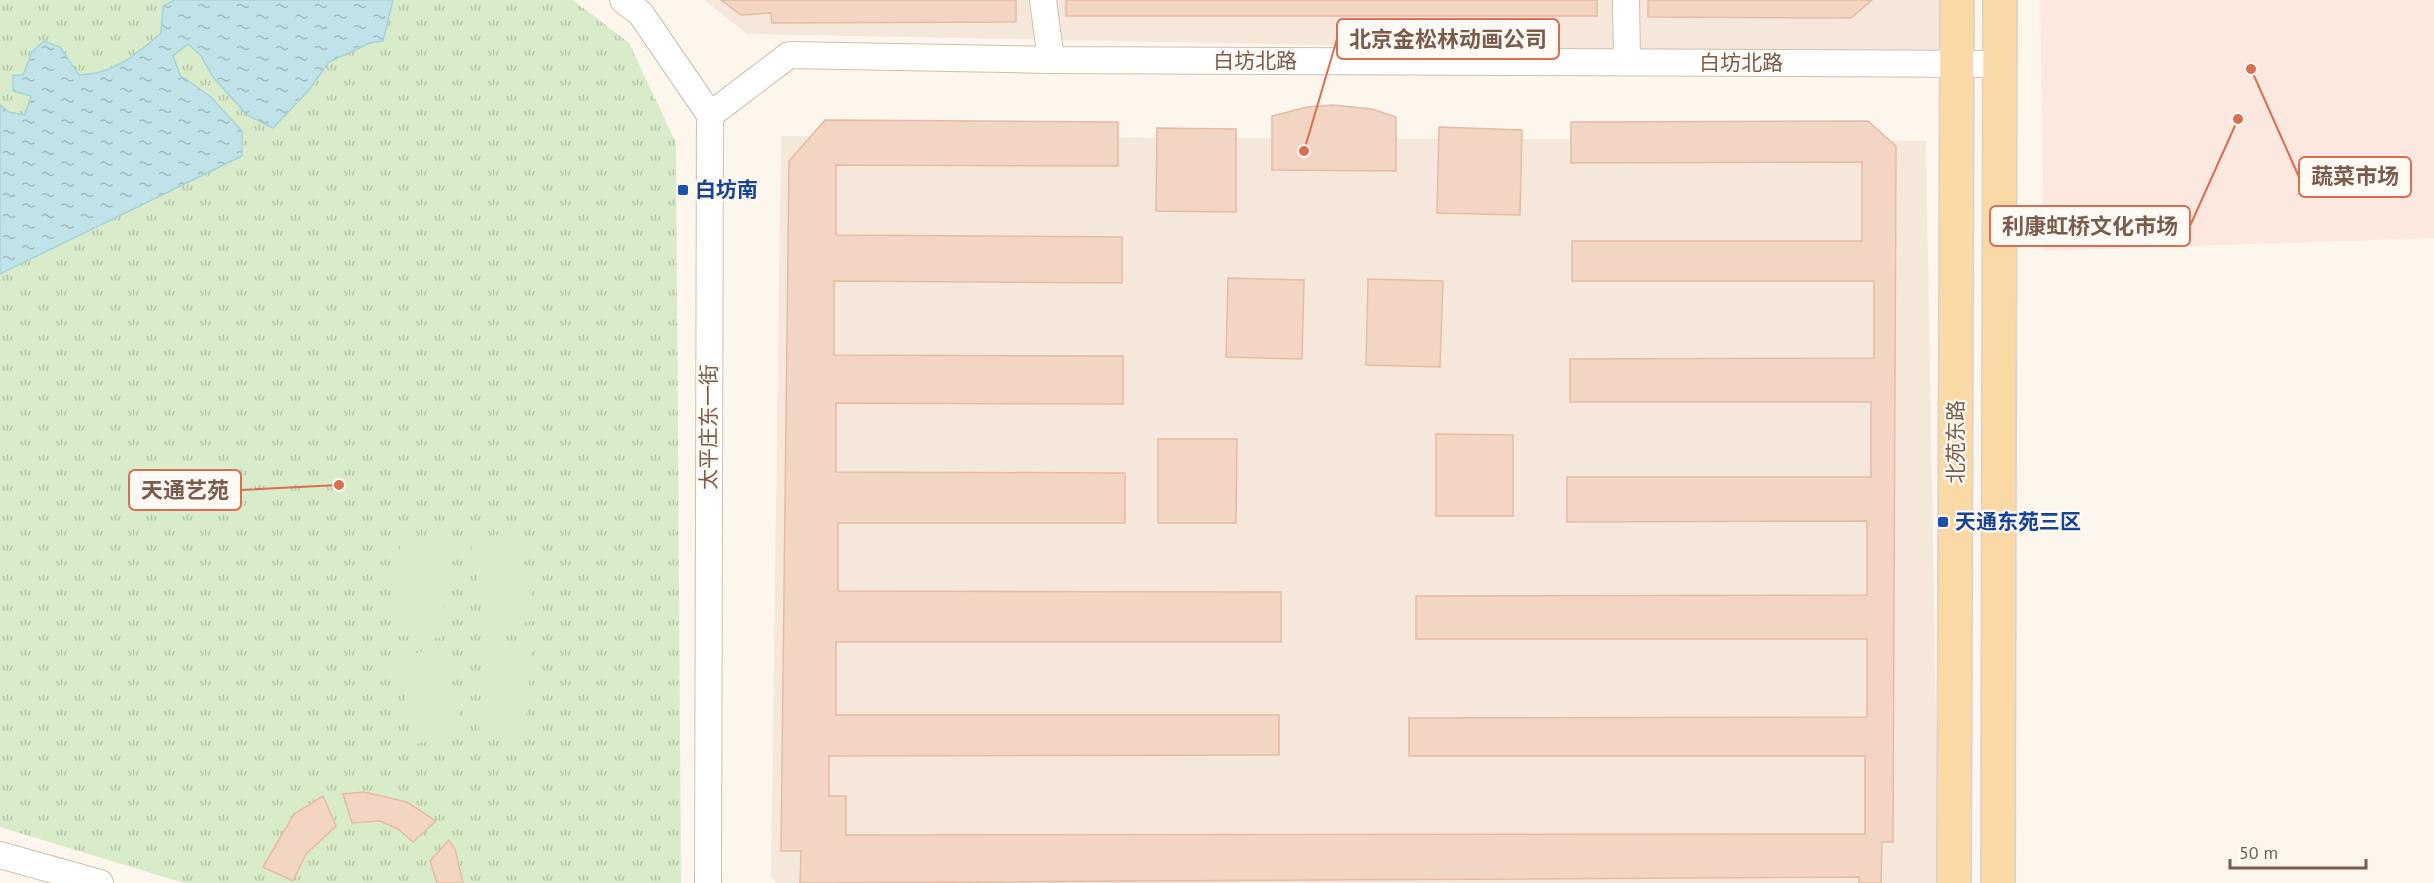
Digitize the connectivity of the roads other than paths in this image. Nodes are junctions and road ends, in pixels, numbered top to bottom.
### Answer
1 (623, 0) edge
2 (1043, 0) edge
3 (1626, 0) edge
4 (1957, 0) edge
5 (2000, 0) edge
6 (1052, 60) junction
7 (1627, 62) junction
8 (1957, 64) junction
9 (2000, 64) junction
10 (710, 115) junction
11 (0, 855) edge
12 (100, 883) edge
13 (708, 883) edge
14 (1954, 883) edge
15 (1998, 883) edge

1 - 10 street
2 - 6 street
3 - 7 street
4 - 8 main road, 北苑东路
5 - 9 main road, 北苑东路
6 - 7 street, 白坊北路
6 - 10 street, 白坊北路
7 - 8 street, 白坊北路
8 - 9 street, 白坊北路
8 - 14 main road, 北苑东路
9 - 15 main road, 北苑东路
10 - 13 street, 太平庄东一街
11 - 12 street

